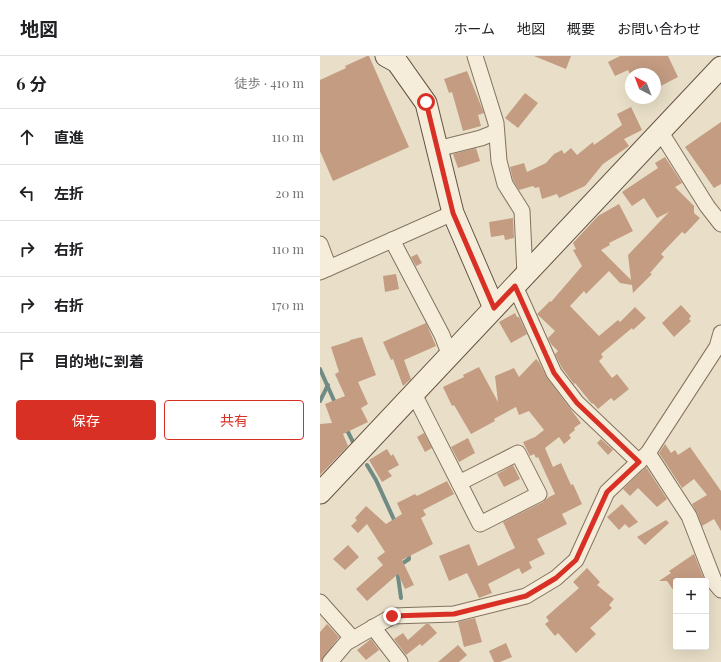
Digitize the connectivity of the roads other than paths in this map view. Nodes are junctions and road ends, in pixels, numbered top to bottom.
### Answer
1 (386, 56) edge
2 (475, 56) edge
3 (721, 67) edge
4 (660, 131) junction
5 (496, 132) junction
6 (437, 149) junction
7 (453, 213) junction
8 (721, 224) edge
9 (392, 240) junction
10 (320, 244) edge
11 (325, 270) edge
12 (520, 281) junction
13 (494, 308) junction
14 (721, 333) edge
15 (450, 356) junction
16 (414, 394) junction
17 (644, 457) junction
18 (459, 483) junction
19 (320, 493) edge
20 (721, 590) edge
21 (320, 602) edge
22 (373, 627) junction
23 (353, 639) junction
24 (330, 662) edge
25 (400, 662) edge

1 - 6 street
2 - 5 street
3 - 4 street
4 - 8 street
4 - 12 street
5 - 6 street
5 - 12 street
6 - 7 street
7 - 9 street
7 - 13 street
9 - 11 street
9 - 15 street
10 - 11 street
12 - 13 street
12 - 17 street
13 - 15 street
14 - 17 street
15 - 16 street
16 - 18 street
16 - 19 street
17 - 20 street
17 - 22 street
18 - 18 street
21 - 23 street
22 - 23 street
22 - 25 street
23 - 24 street

